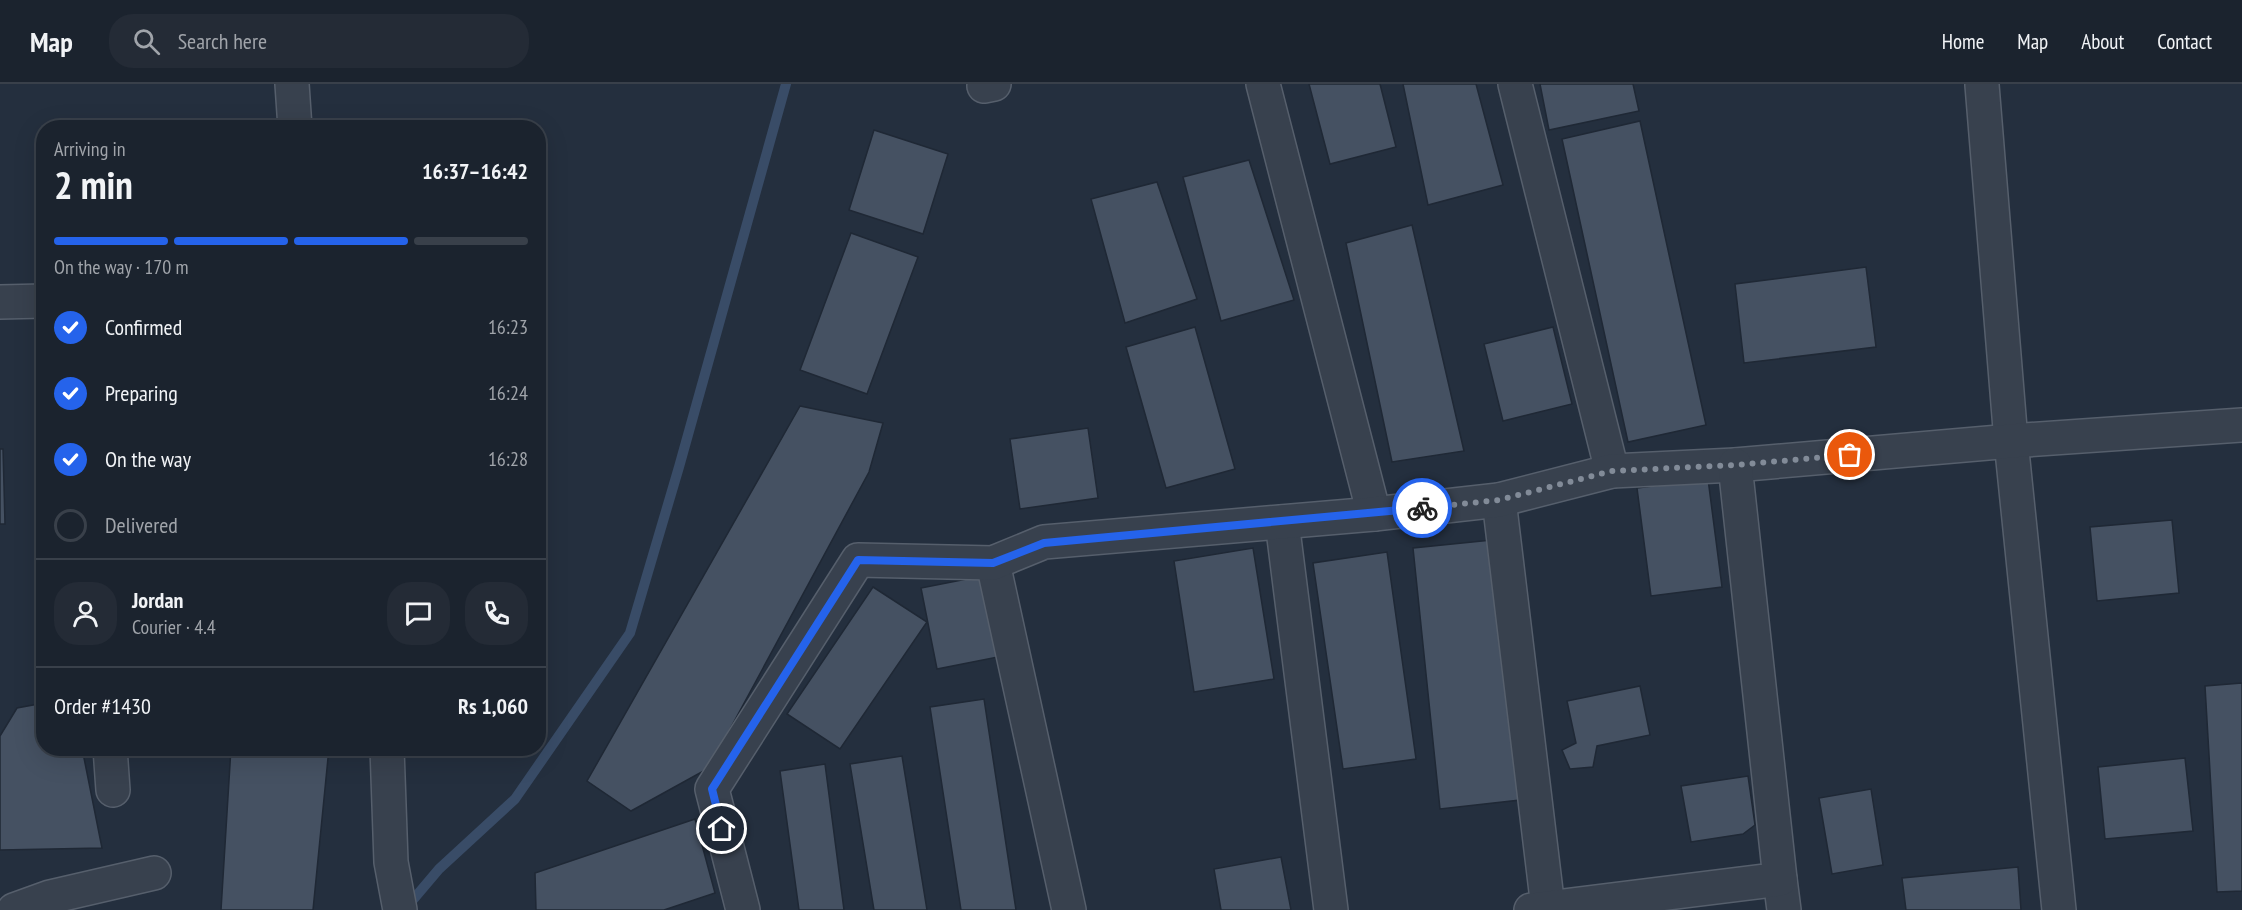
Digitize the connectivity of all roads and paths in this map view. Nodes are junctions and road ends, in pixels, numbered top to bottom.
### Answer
1 (292, 84) edge
2 (1263, 84) edge
3 (1515, 84) edge
4 (1982, 85) edge
5 (294, 120) edge
6 (36, 301) edge
7 (0, 302) edge
8 (2242, 425) edge
9 (2011, 441) junction
10 (1735, 465) junction
11 (1612, 471) junction
12 (1499, 500) junction
13 (1374, 514) junction
14 (1282, 522) junction
15 (993, 563) junction
16 (111, 756) edge
17 (387, 756) edge
18 (113, 790) dead end
19 (154, 873) dead end
20 (1782, 895) edge
21 (1539, 909) edge
22 (14, 910) edge
23 (400, 910) edge
24 (743, 910) edge
25 (1069, 910) edge
26 (1331, 910) edge
27 (2059, 910) edge

1 - 5 street
2 - 13 street
3 - 11 street
4 - 9 street
6 - 7 street
8 - 9 street
9 - 10 street
9 - 27 street
10 - 11 street
10 - 20 street
11 - 12 street
12 - 13 street
12 - 21 street
13 - 14 street
14 - 15 street
14 - 26 street
15 - 24 street
15 - 25 street
16 - 18 street
17 - 23 street
19 - 22 street
20 - 21 street

